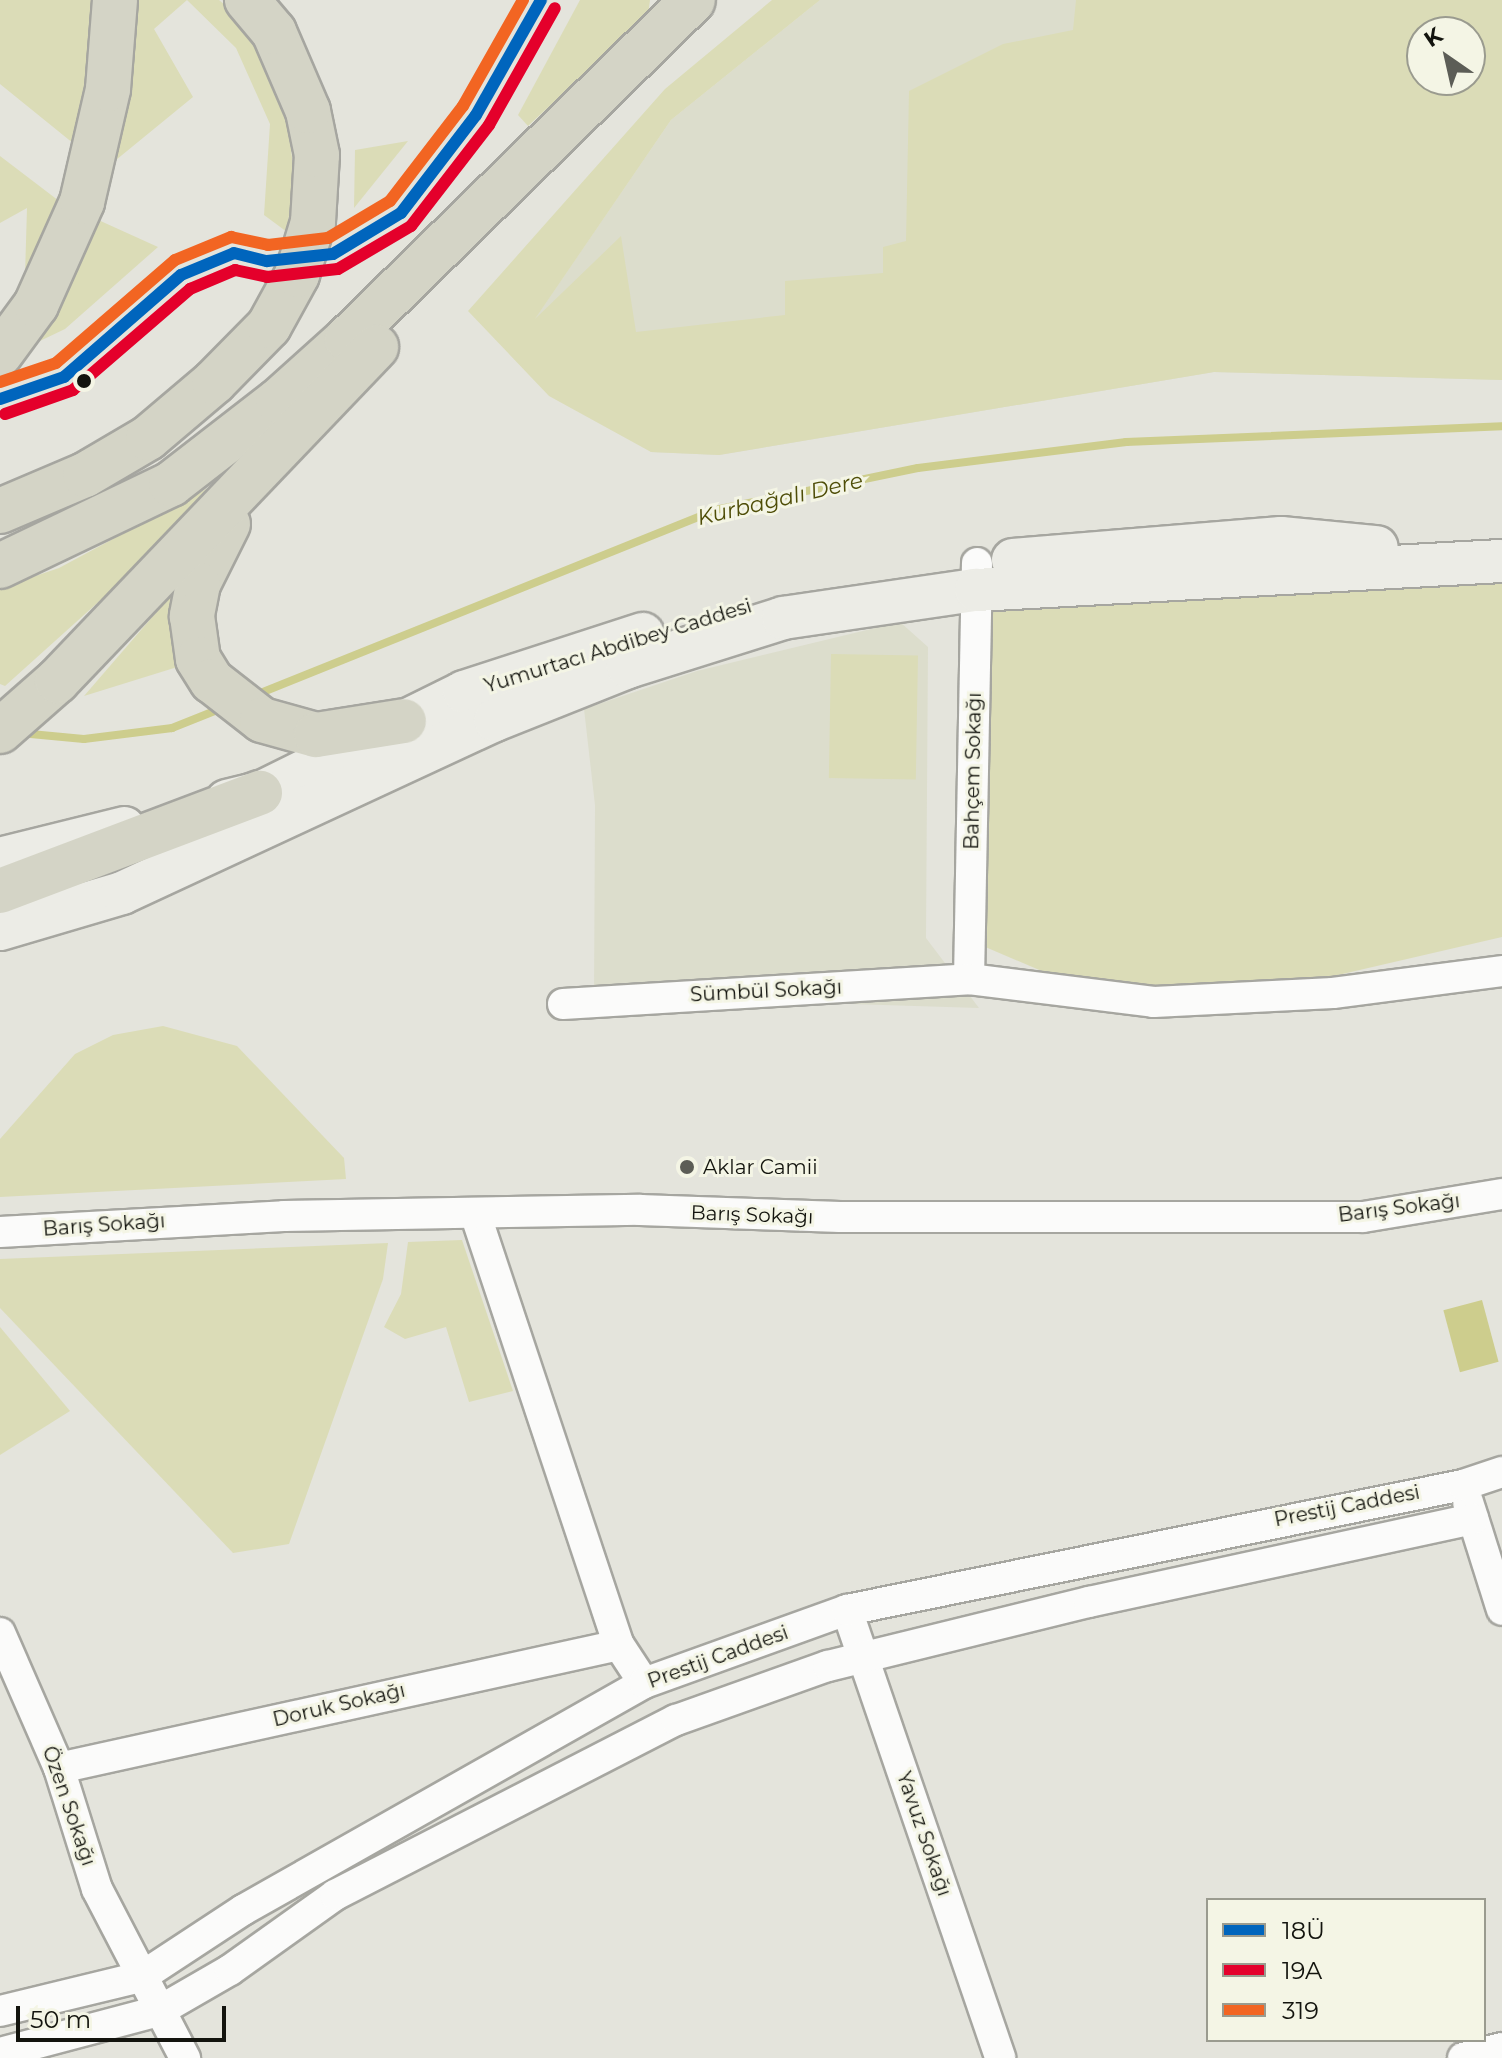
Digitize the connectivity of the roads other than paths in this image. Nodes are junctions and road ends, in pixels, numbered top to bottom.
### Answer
1 (115, 0) edge
2 (247, 0) edge
3 (693, 0) edge
4 (598, 92) junction
5 (6, 342) edge
6 (252, 480) junction
7 (0, 511) edge
8 (1502, 560) edge
9 (0, 566) edge
10 (976, 577) junction
11 (404, 721) junction
12 (0, 731) edge
13 (260, 793) junction
14 (0, 859) edge
15 (0, 891) edge
16 (0, 929) edge
17 (1502, 971) edge
18 (969, 979) junction
19 (563, 1004) dead end
20 (1502, 1194) edge
21 (476, 1216) junction
22 (0, 1232) edge
23 (1502, 1472) edge
24 (1463, 1485) junction
25 (1473, 1519) junction
26 (847, 1610) junction
27 (1502, 1610) edge
28 (0, 1633) edge
29 (619, 1645) junction
30 (864, 1658) junction
31 (644, 1683) junction
32 (59, 1768) junction
33 (141, 1977) junction
34 (0, 2011) edge
35 (159, 2011) junction
36 (1502, 2048) edge
37 (0, 2053) edge
38 (185, 2058) edge
39 (1000, 2058) edge
40 (1463, 2058) edge

1 - 5 highway
2 - 7 highway
3 - 4 highway
4 - 6 highway
4 - 9 highway
6 - 11 highway
6 - 12 highway
8 - 10 main road, Yumurtacı Abdibey Caddesi
10 - 11 main road, Yumurtacı Abdibey Caddesi
10 - 16 main road
10 - 18 street, Bahçem Sokağı
11 - 13 main road, Yumurtacı Abdibey Caddesi
13 - 14 main road, Yumurtacı Abdibey Caddesi
13 - 15 highway
17 - 18 street
18 - 19 street, Sümbül Sokağı
20 - 21 street, Barış Sokağı
21 - 22 street, Barış Sokağı
21 - 29 street
23 - 24 street, Prestij Caddesi
24 - 25 street
24 - 26 street, Prestij Caddesi
25 - 27 street
25 - 30 street, Prestij Caddesi
26 - 30 street, Yavuz Sokağı
26 - 31 street, Prestij Caddesi
28 - 32 street, Özen Sokağı
29 - 31 street
29 - 32 street, Doruk Sokağı
30 - 35 street, Prestij Caddesi
30 - 39 street, Yavuz Sokağı
31 - 33 street, Prestij Caddesi
32 - 33 street, Özen Sokağı
33 - 34 street, Prestij Caddesi
33 - 35 street, Özen Sokağı
35 - 37 street, Prestij Caddesi
35 - 38 street, Özen Sokağı
36 - 40 street

